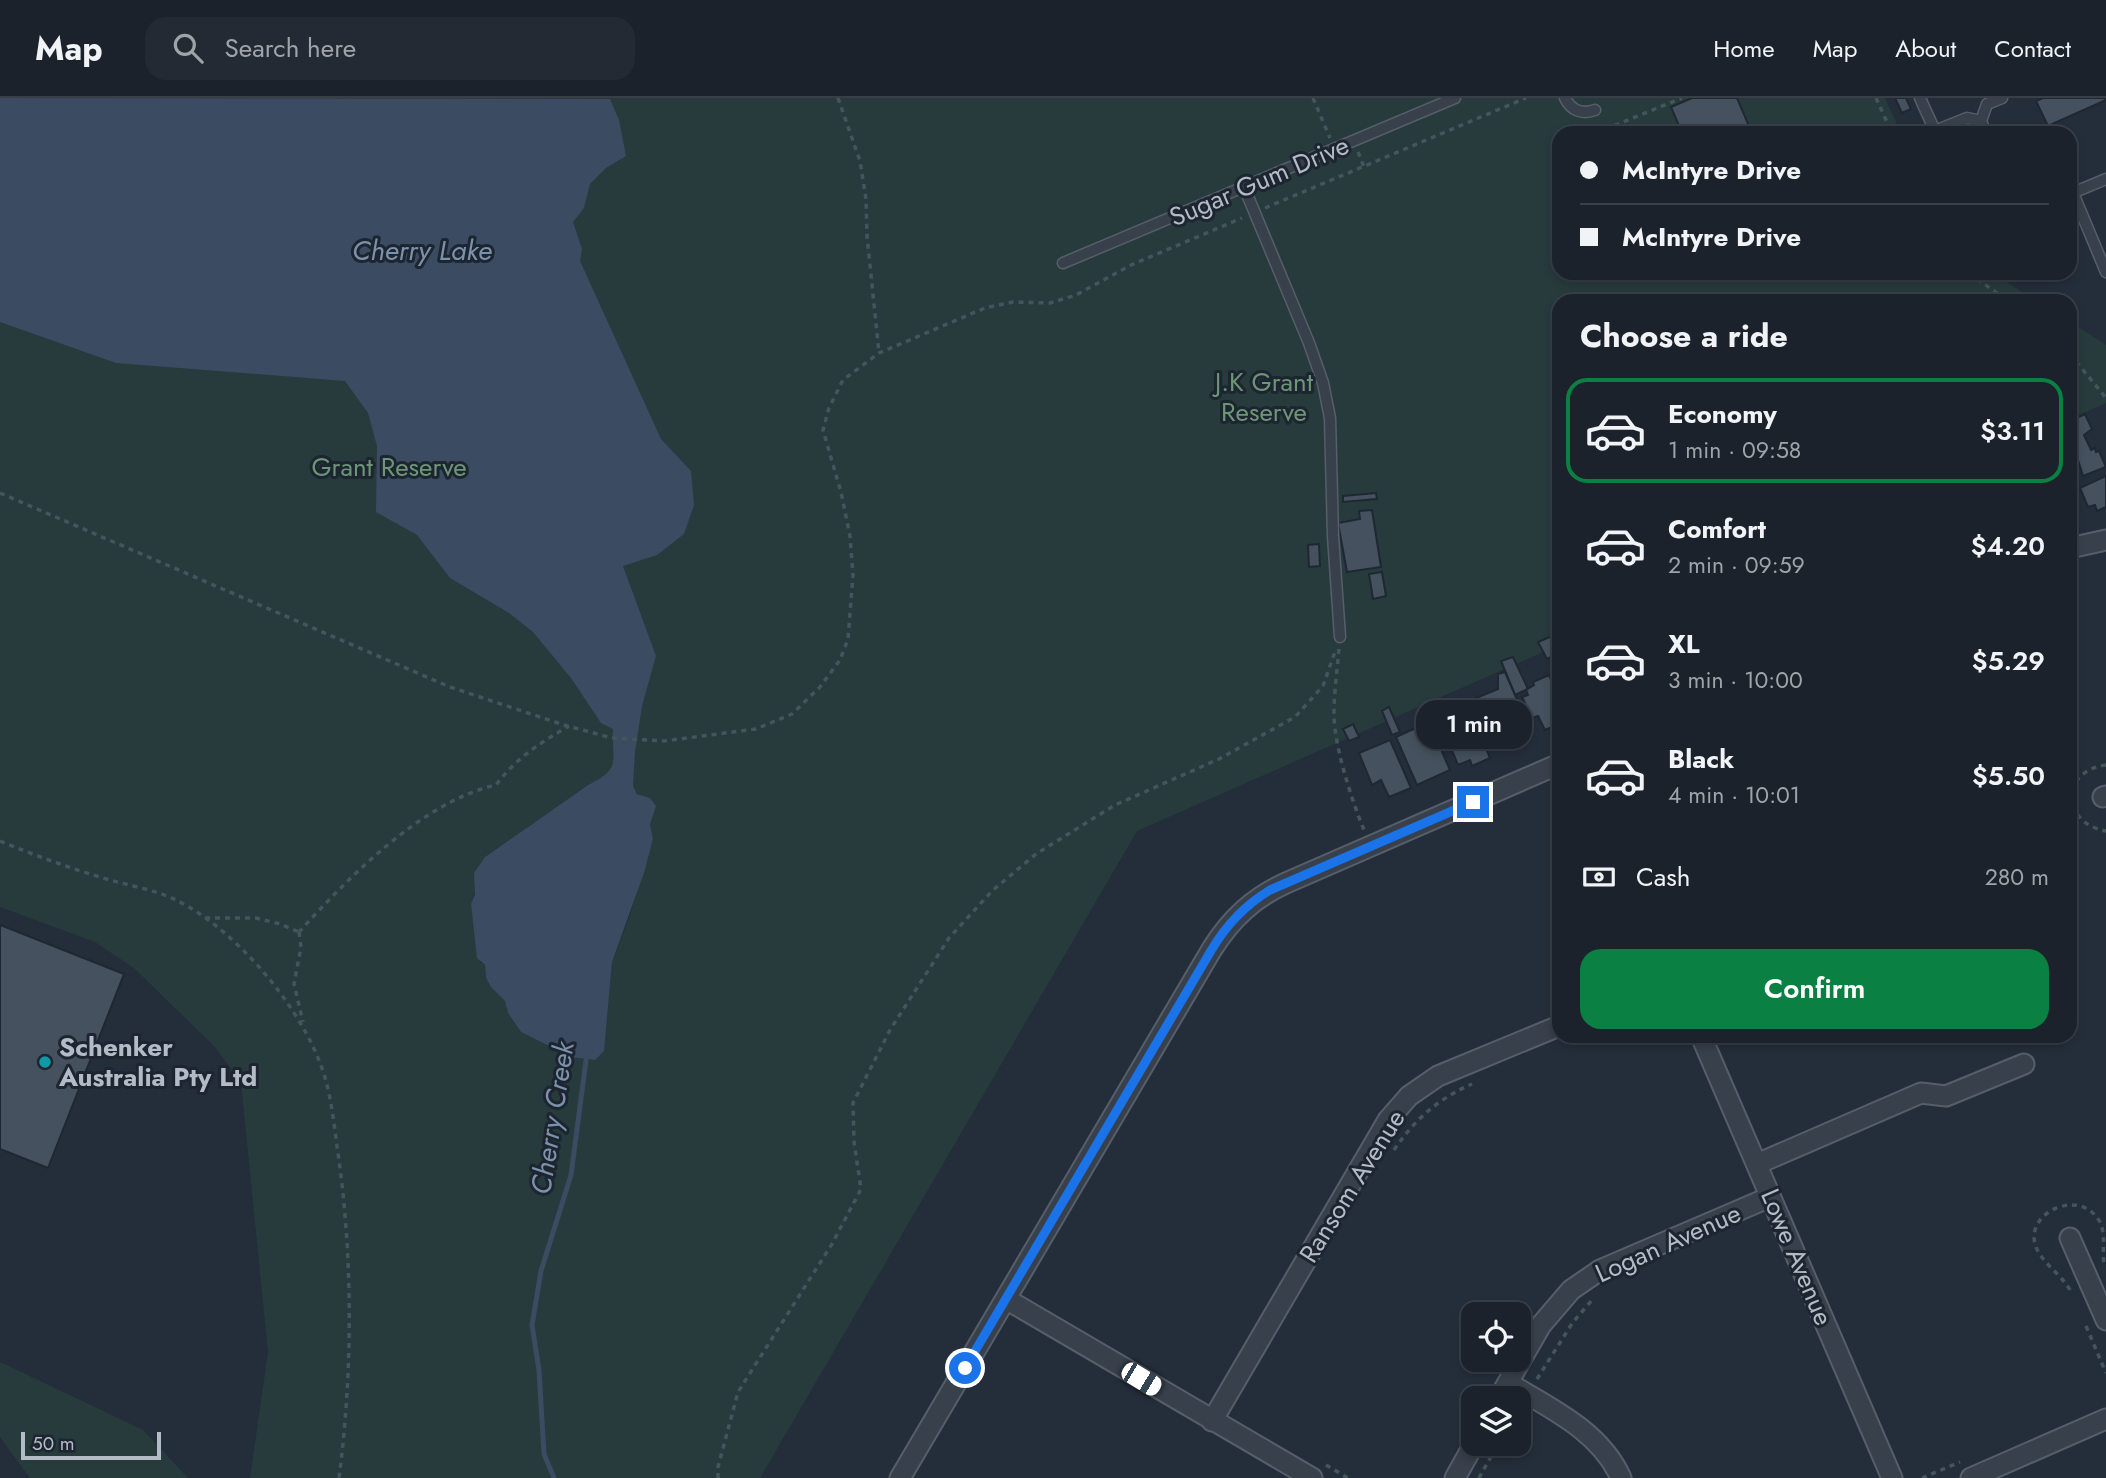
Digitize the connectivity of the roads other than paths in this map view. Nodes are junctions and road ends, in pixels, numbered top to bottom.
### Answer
1 (1455, 98) edge
2 (1565, 98) edge
3 (1920, 98) edge
4 (1996, 99) edge
5 (1595, 110) dead end
6 (1981, 121) junction
7 (1933, 126) edge
8 (1947, 126) edge
9 (1983, 126) edge
10 (2106, 178) edge
11 (1244, 187) junction
12 (2077, 191) edge
13 (2077, 205) edge
14 (1063, 264) dead end
15 (2106, 272) edge
16 (2106, 540) edge
17 (2077, 546) edge
18 (1340, 637) road end
19 (1552, 767) edge
20 (1552, 1038) edge
21 (1704, 1043) edge
22 (2024, 1064) dead end
23 (1757, 1164) junction
24 (1770, 1197) junction
25 (2070, 1238) dead end
26 (1006, 1299) junction
27 (2106, 1320) edge
28 (1505, 1386) edge
29 (1531, 1397) edge
30 (2106, 1419) edge
31 (1212, 1421) junction
32 (1467, 1456) edge
33 (900, 1478) edge
34 (1312, 1478) edge
35 (1455, 1478) edge
36 (1621, 1478) edge
37 (1892, 1478) edge
38 (1971, 1478) edge

1 - 11 lane, Sugar Gum Drive
2 - 5 lane
3 - 7 lane
4 - 6 lane
6 - 8 lane
6 - 9 lane
10 - 12 lane
11 - 14 lane, Sugar Gum Drive
11 - 18 lane
13 - 15 lane
16 - 17 street
19 - 26 street
20 - 31 street, Ransom Avenue
21 - 23 street, Lowe Avenue
22 - 23 street
23 - 24 street, Lowe Avenue
24 - 28 street, Logan Avenue
24 - 37 street, Lowe Avenue
25 - 27 street
26 - 31 street
26 - 33 street
29 - 36 street
30 - 38 street
31 - 34 street
32 - 35 street

